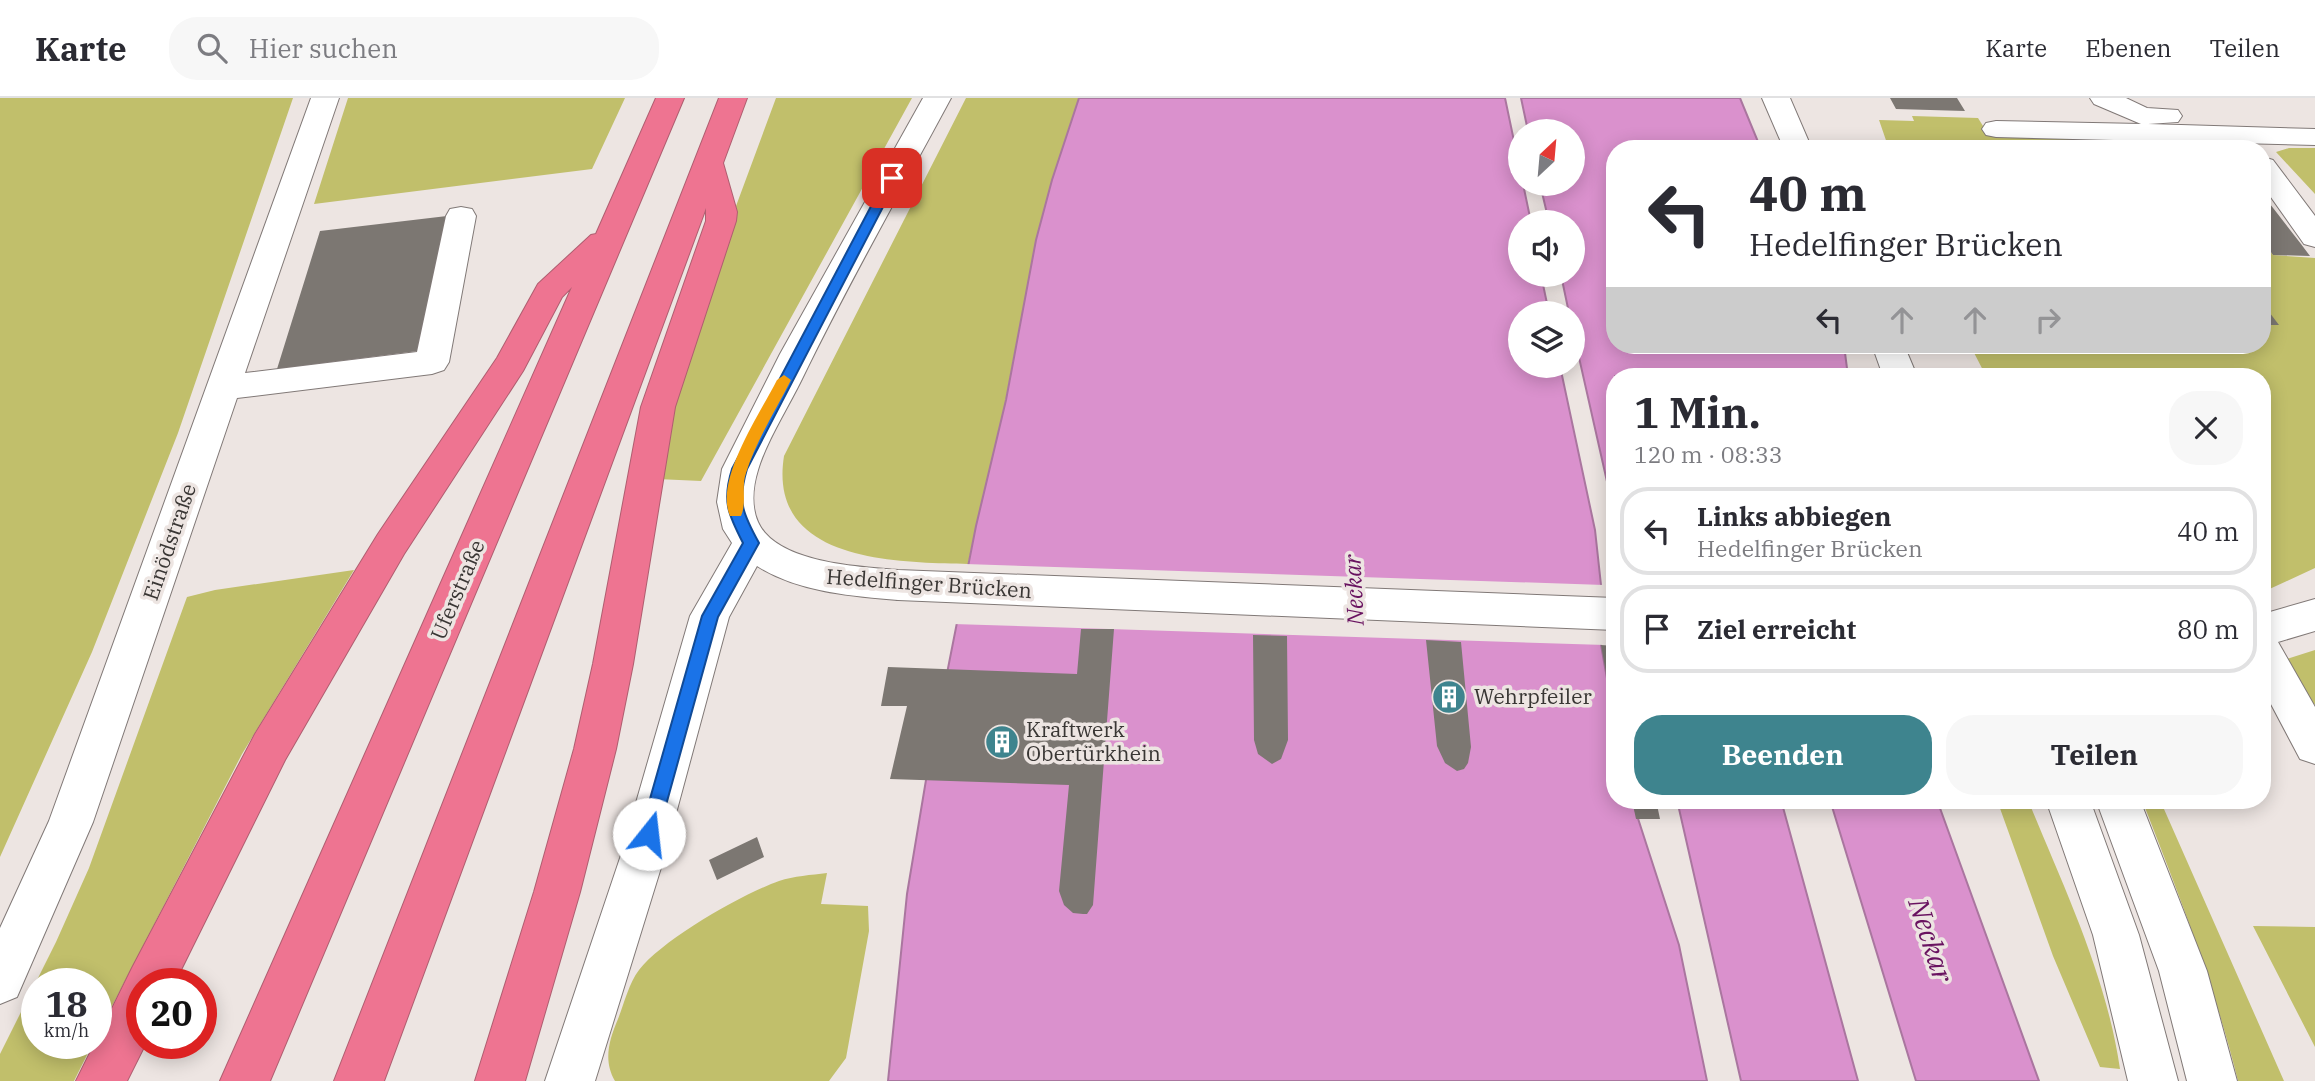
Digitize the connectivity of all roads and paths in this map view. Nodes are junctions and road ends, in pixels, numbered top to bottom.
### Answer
1 (325, 98) edge
2 (670, 98) edge
3 (733, 98) edge
4 (937, 98) edge
5 (1776, 98) edge
6 (2104, 98) edge
7 (2315, 120) edge
8 (1996, 129) dead end
9 (2315, 137) edge
10 (1794, 140) edge
11 (2207, 140) edge
12 (2271, 140) edge
13 (708, 163) junction
14 (2271, 177) edge
15 (461, 216) dead end
16 (612, 234) junction
17 (2315, 237) edge
18 (224, 388) junction
19 (751, 543) junction
20 (1606, 614) edge
21 (2315, 615) edge
22 (2271, 628) edge
23 (2271, 666) edge
24 (2315, 746) edge
25 (2071, 809) edge
26 (2121, 809) edge
27 (157, 968) edge
28 (0, 981) edge
29 (126, 1031) edge
30 (101, 1081) edge
31 (245, 1081) edge
32 (359, 1081) edge
33 (500, 1081) edge
34 (570, 1081) edge
35 (2153, 1081) edge
36 (2212, 1081) edge

1 - 18 street, Einödstraße
2 - 16 highway, Uferstraße
3 - 13 highway
4 - 19 street, Hedelfinger Brücken
5 - 10 street
6 - 7 street
8 - 11 street
9 - 12 street
13 - 32 highway
13 - 33 highway
14 - 17 street
15 - 18 street
16 - 27 highway
16 - 31 highway, Uferstraße
18 - 28 street, Einödstraße
19 - 20 street, Hedelfinger Brücken
19 - 34 street
21 - 22 street
23 - 24 street
25 - 35 street
26 - 36 street
29 - 30 highway

